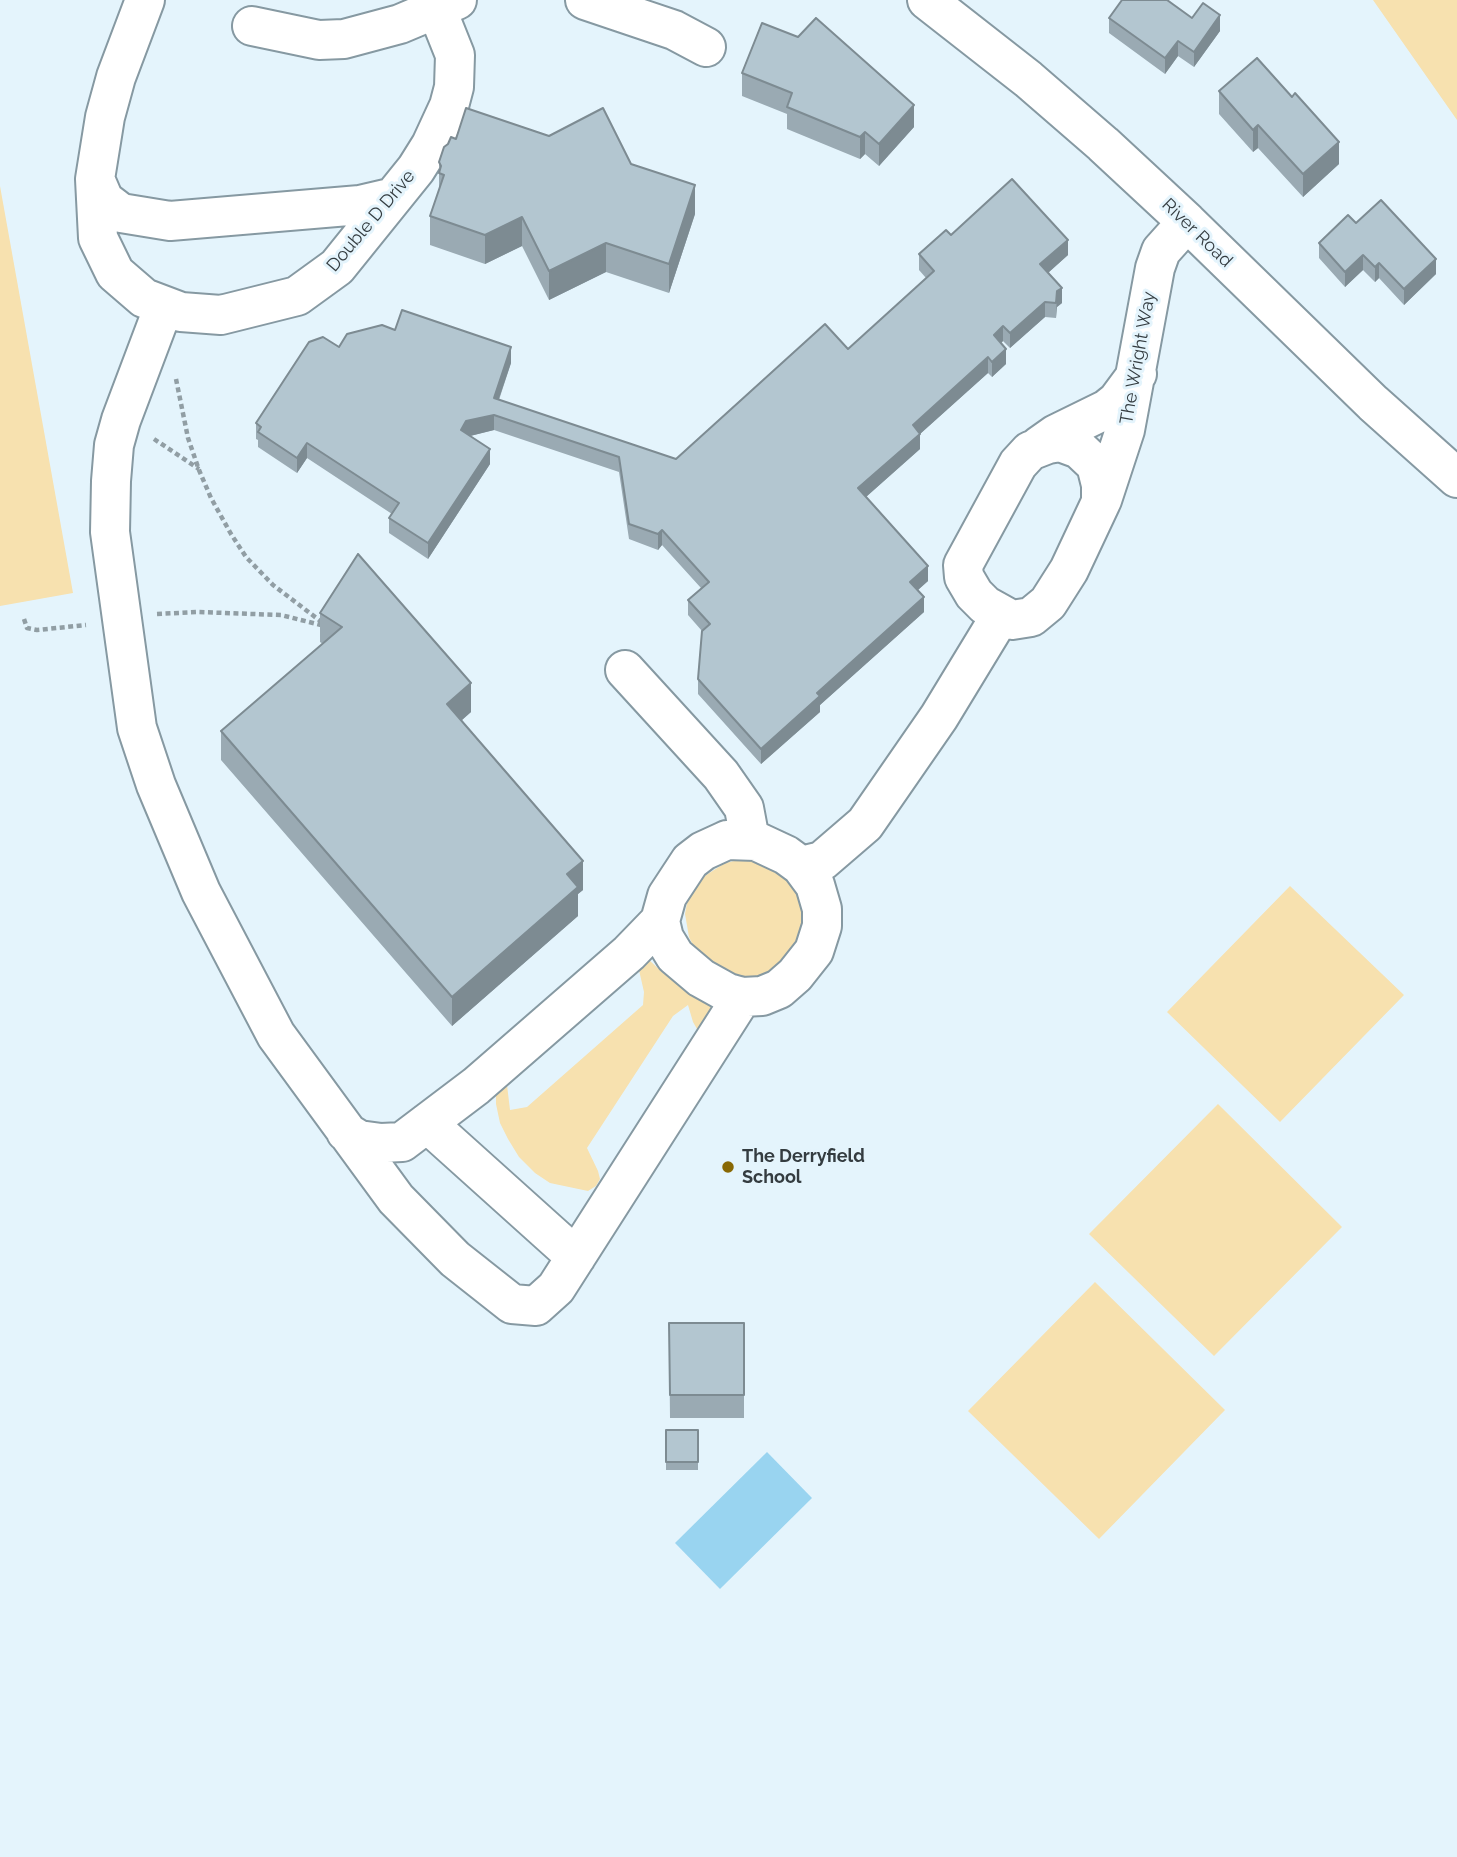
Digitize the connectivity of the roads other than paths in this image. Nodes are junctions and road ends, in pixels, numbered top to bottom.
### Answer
1 (145, 0) edge
2 (585, 0) edge
3 (927, 0) edge
4 (442, 3) edge
5 (252, 26) dead end
6 (706, 47) dead end
7 (94, 178) junction
8 (390, 198) junction
9 (1187, 222) junction
10 (164, 306) junction
11 (1137, 374) junction
12 (1030, 452) junction
13 (1457, 478) edge
14 (1101, 502) junction
15 (1001, 615) junction
16 (625, 670) dead end
17 (750, 840) junction
18 (801, 866) junction
19 (660, 921) junction
20 (742, 997) junction
21 (428, 1123) junction
22 (346, 1132) junction
23 (576, 1257) junction

1 - 7 street, Double D Drive
2 - 6 street
3 - 9 street, River Road
4 - 5 street
4 - 8 street, Double D Drive
7 - 8 street
7 - 10 street, Double D Drive
8 - 10 street, Double D Drive
9 - 11 street, The Wright Way
9 - 13 street, River Road
10 - 22 street
11 - 12 street
11 - 14 street, The Wright Way
12 - 14 street
12 - 15 street
14 - 15 street, The Wright Way
15 - 18 street
16 - 17 street
17 - 18 street
17 - 19 street
18 - 20 street
19 - 20 street
19 - 21 street
20 - 23 street
21 - 22 street
21 - 23 street
22 - 23 street

